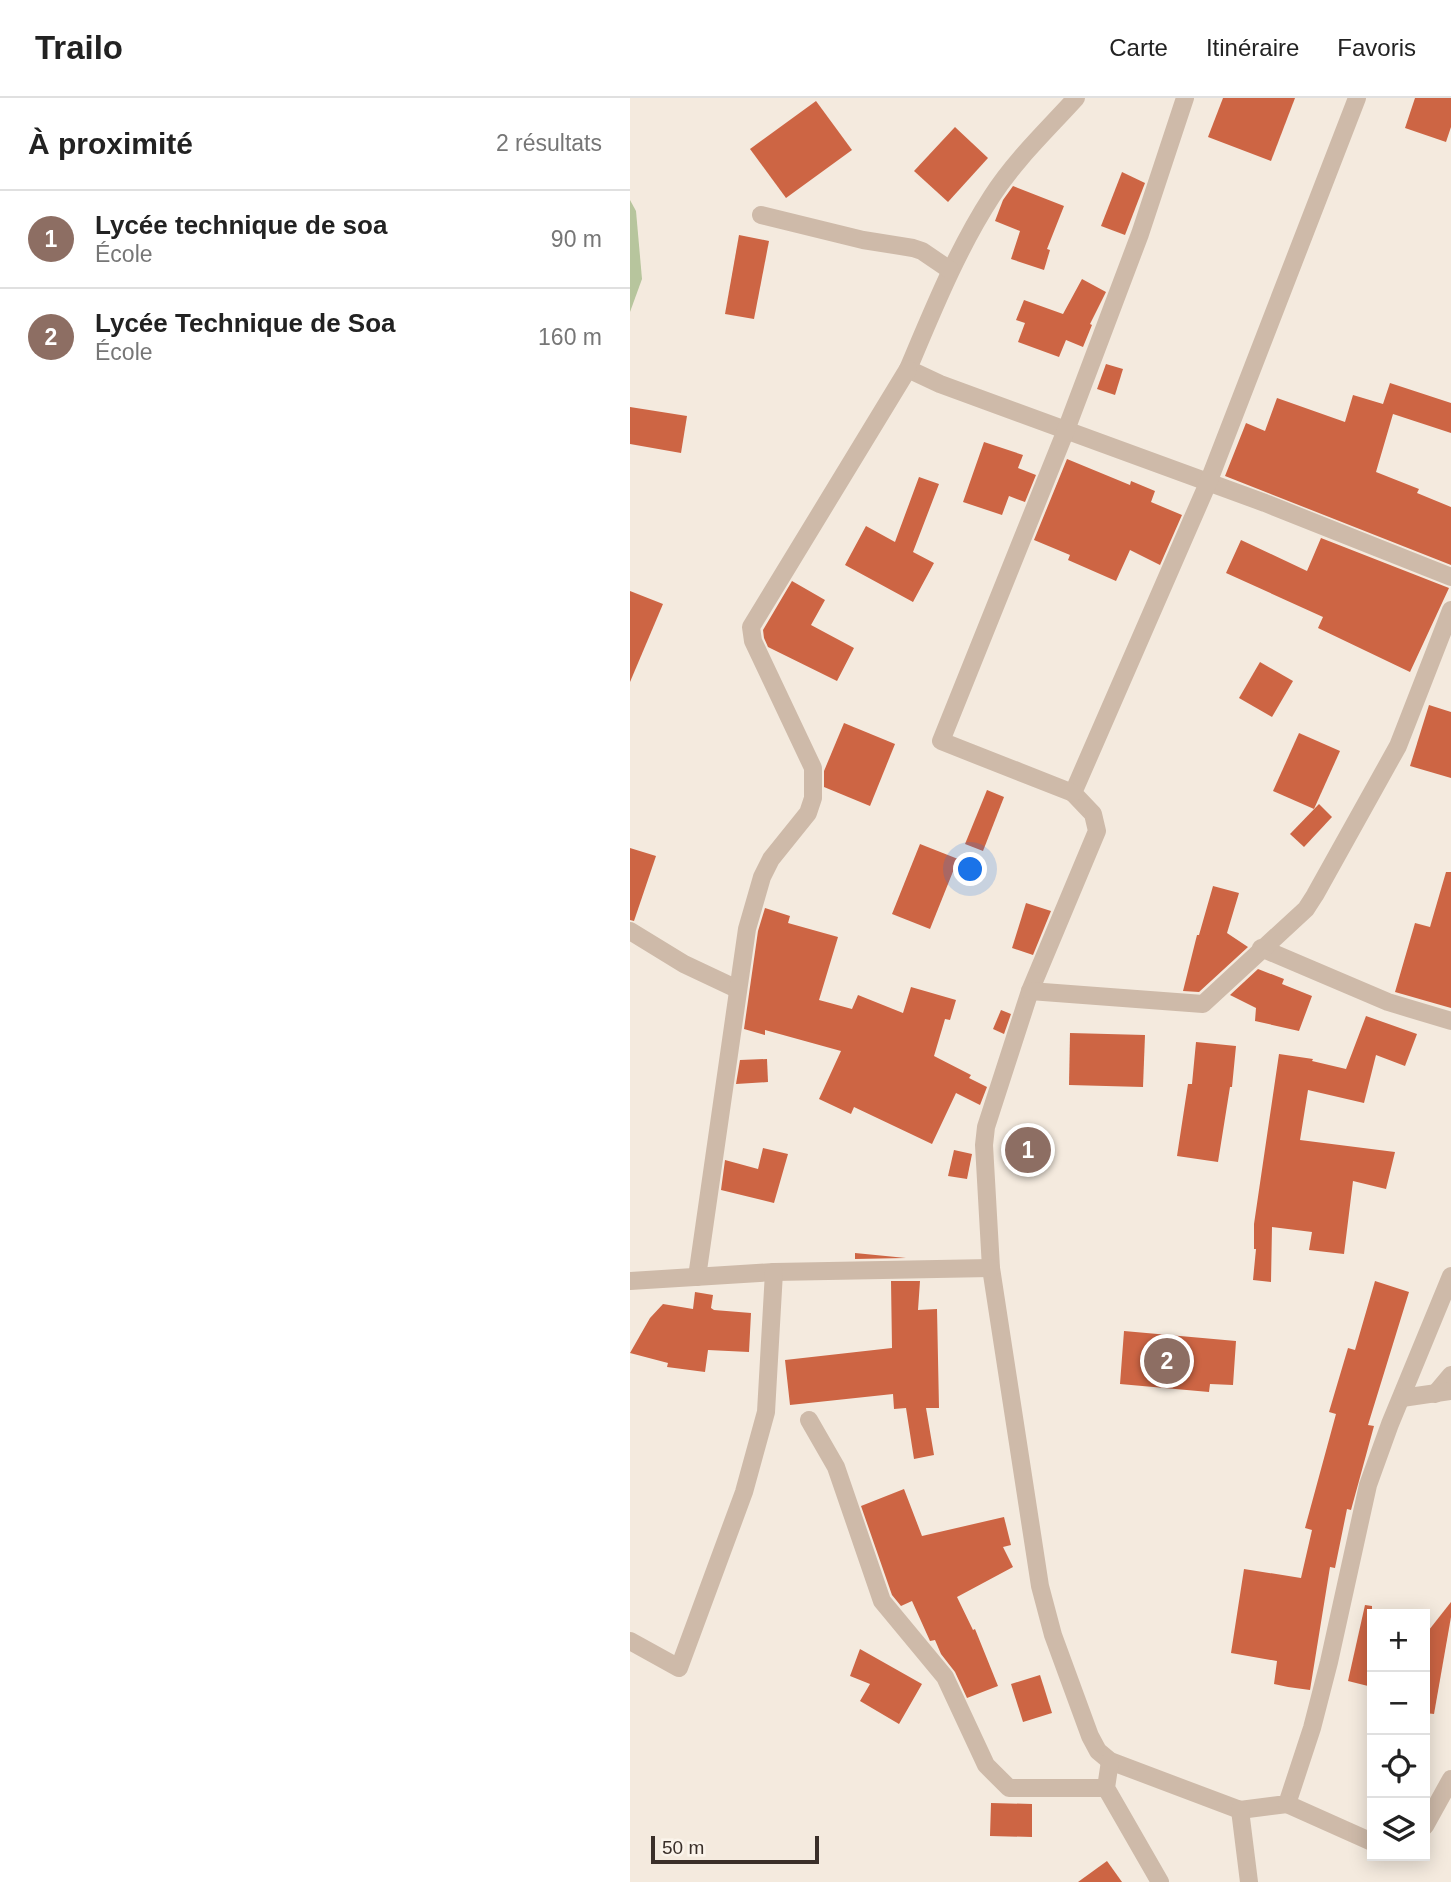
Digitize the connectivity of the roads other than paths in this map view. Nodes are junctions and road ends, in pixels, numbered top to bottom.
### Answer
1 (1076, 98) edge
2 (1185, 98) edge
3 (1357, 98) edge
4 (761, 215) dead end
5 (950, 271) junction
6 (908, 369) junction
7 (1066, 430) junction
8 (1208, 483) junction
9 (1451, 577) edge
10 (1451, 610) edge
11 (1073, 793) junction
12 (630, 931) edge
13 (1261, 948) junction
14 (737, 989) junction
15 (1030, 990) junction
16 (1451, 1021) edge
17 (991, 1268) junction
18 (774, 1272) junction
19 (1451, 1276) edge
20 (697, 1277) junction
21 (630, 1281) edge
22 (1451, 1375) edge
23 (1443, 1392) edge
24 (1402, 1398) junction
25 (809, 1420) dead end
26 (630, 1641) edge
27 (1110, 1760) junction
28 (1451, 1779) edge
29 (1106, 1787) junction
30 (1287, 1804) junction
31 (1240, 1810) junction
32 (1430, 1817) edge
33 (1367, 1840) edge
34 (1160, 1882) edge
35 (1249, 1882) edge

1 - 5 street
2 - 7 street
3 - 8 street
4 - 5 street
5 - 6 street
6 - 7 street
6 - 14 street
7 - 8 street
7 - 11 street
8 - 9 street
8 - 11 street
10 - 13 street
11 - 15 street
12 - 14 street
13 - 15 street
13 - 16 street
14 - 20 street
15 - 17 street
17 - 18 street
17 - 27 street
18 - 20 street
18 - 26 street
19 - 24 street
20 - 21 street
22 - 23 street
23 - 24 street
24 - 30 street
25 - 29 street
27 - 29 street
27 - 31 street
28 - 32 street
29 - 34 street
30 - 31 street
30 - 33 street
31 - 35 street

